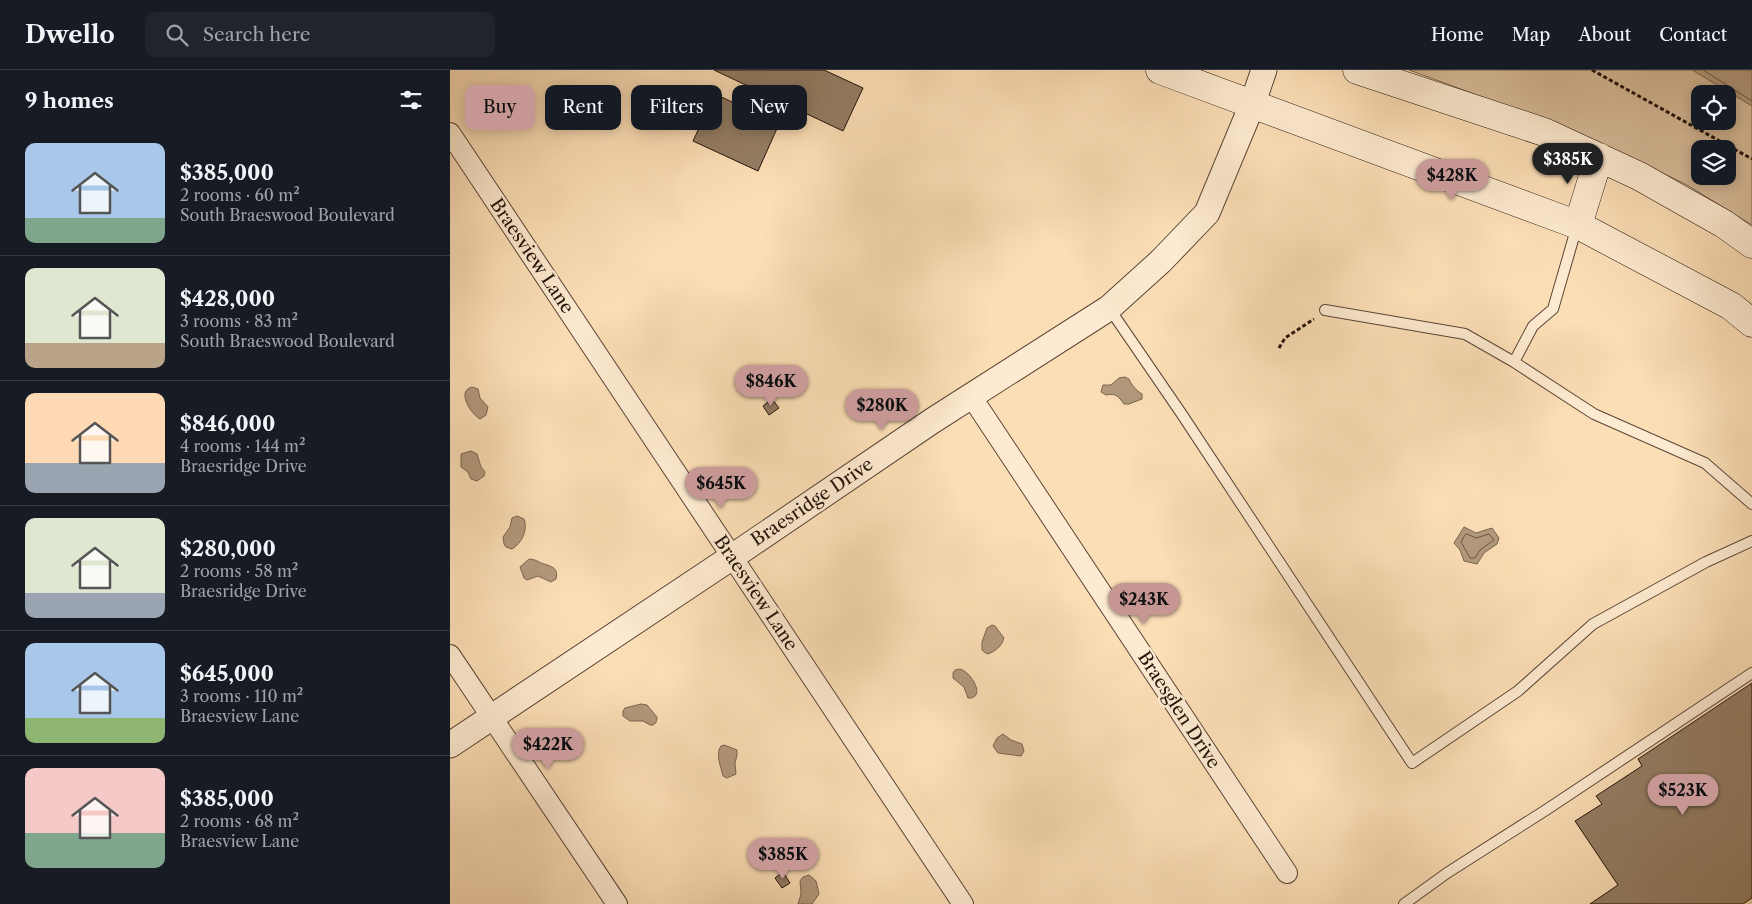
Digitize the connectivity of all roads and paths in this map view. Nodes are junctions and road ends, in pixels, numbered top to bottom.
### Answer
1 (1160, 70) edge
2 (1264, 70) edge
3 (1357, 70) edge
4 (1592, 70) edge
5 (1252, 105) junction
6 (450, 133) edge
7 (1599, 157) junction
8 (1752, 159) edge
9 (1578, 225) junction
10 (1752, 244) edge
11 (1109, 308) junction
12 (1326, 310) joint
13 (1752, 323) edge
14 (1279, 348) dead end
15 (1514, 362) junction
16 (971, 396) junction
17 (1752, 504) edge
18 (1752, 541) edge
19 (732, 557) junction
20 (450, 654) edge
21 (1752, 673) edge
22 (491, 716) junction
23 (450, 744) edge
24 (1287, 873) dead end
25 (617, 904) edge
26 (963, 904) edge
27 (1404, 904) edge

1 - 5 main road
2 - 5 street, Braesridge Drive
3 - 7 main road
4 - 8 path
5 - 9 main road
5 - 11 street, Braesridge Drive
6 - 19 street, Braesview Lane
7 - 9 main road
7 - 10 main road
9 - 13 main road
9 - 15 lane
11 - 16 street, Braesridge Drive
11 - 18 lane
12 - 14 path
12 - 15 lane
15 - 17 lane
16 - 19 street, Braesridge Drive
16 - 24 street, Braesglen Drive
19 - 22 street, Braesridge Drive
19 - 26 street, Braesview Lane
20 - 22 street
21 - 27 lane
22 - 23 street, Braesridge Drive
22 - 25 street

